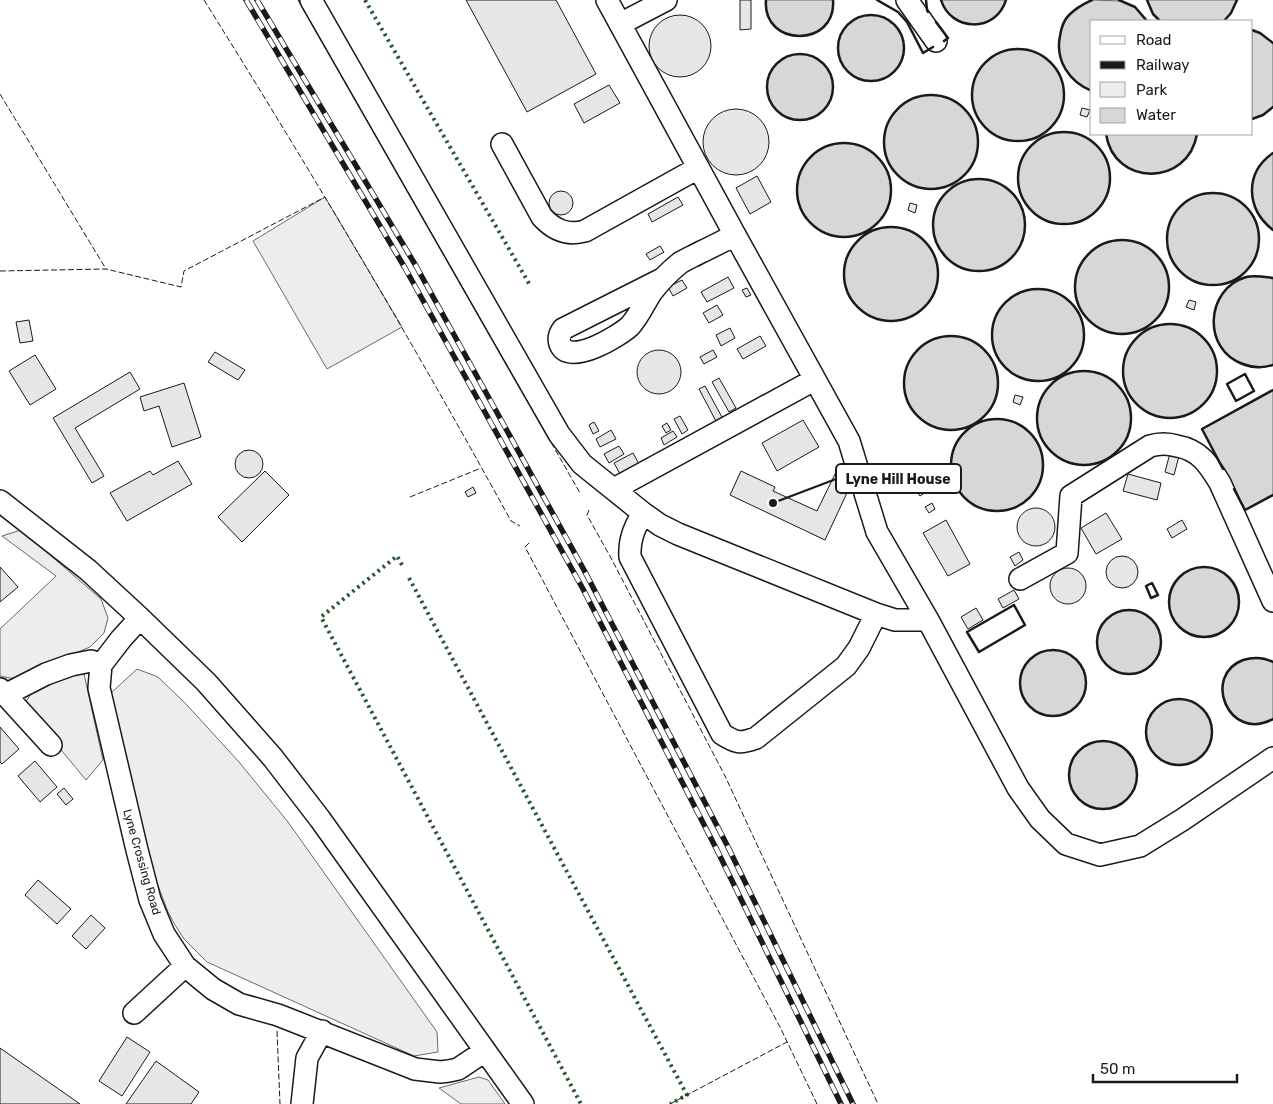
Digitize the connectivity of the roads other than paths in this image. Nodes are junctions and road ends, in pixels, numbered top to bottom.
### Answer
1 (311, 0) edge
2 (607, 0) edge
3 (666, 0) edge
4 (907, 0) edge
5 (620, 24) junction
6 (936, 41) dead end
7 (502, 144) dead end
8 (698, 168) junction
9 (735, 235) junction
10 (662, 280) dead end
11 (814, 380) junction
12 (614, 489) junction
13 (0, 501) edge
14 (643, 513) junction
15 (1020, 579) dead end
16 (1273, 601) edge
17 (876, 614) junction
18 (140, 618) junction
19 (928, 620) junction
20 (101, 665) junction
21 (3, 692) edge
22 (51, 745) dead end
23 (1273, 758) edge
24 (185, 966) junction
25 (134, 1013) dead end
26 (322, 1032) junction
27 (486, 1051) junction
28 (302, 1104) edge
29 (523, 1104) edge

1 - 12 street
2 - 5 street
3 - 5 street
4 - 6 street
5 - 8 street
7 - 8 street
8 - 9 street
9 - 10 street
9 - 11 street
11 - 12 street
11 - 19 street
12 - 14 street
13 - 18 street
14 - 17 street
14 - 17 street
15 - 16 street
17 - 19 street
18 - 20 street
18 - 27 street
19 - 23 street
20 - 21 street
20 - 24 street, Lyne Crossing Road
21 - 22 street
24 - 25 street
24 - 26 street, Lyne Crossing Road
26 - 27 street, Lyne Crossing Road
26 - 28 street
27 - 29 street

